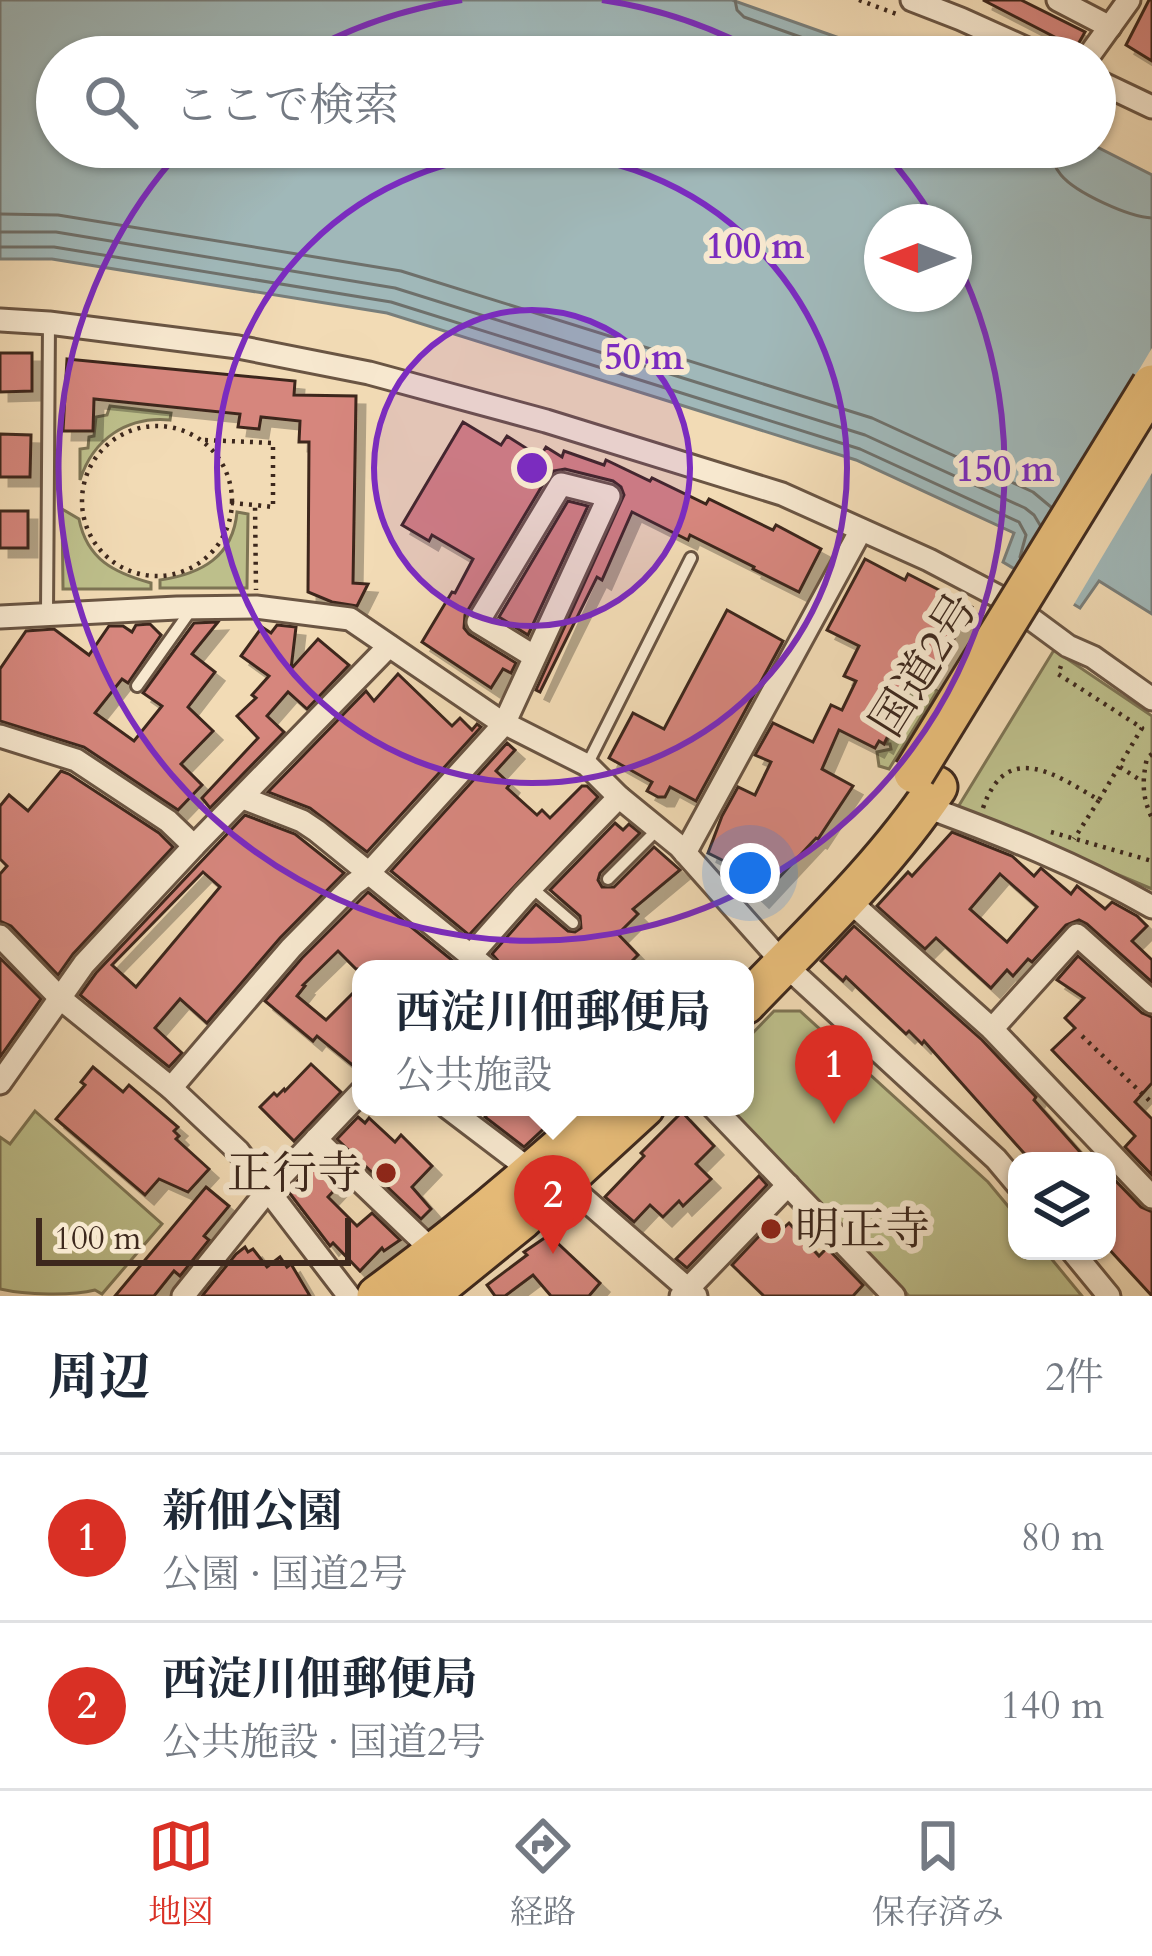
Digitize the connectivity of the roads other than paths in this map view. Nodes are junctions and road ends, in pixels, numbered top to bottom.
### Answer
1 (912, 0) edge
2 (1058, 0) edge
3 (1129, 0) edge
4 (1110, 27) junction
5 (999, 36) edge
6 (1103, 36) edge
7 (1116, 90) edge
8 (1152, 107) edge
9 (0, 320) edge
10 (49, 323) junction
11 (1152, 385) edge
12 (1152, 437) edge
13 (860, 530) junction
14 (691, 558) dead end
15 (192, 608) junction
16 (46, 613) junction
17 (0, 617) edge
18 (389, 646) junction
19 (535, 657) junction
20 (137, 686) dead end
21 (1152, 699) edge
22 (504, 724) junction
23 (0, 736) edge
24 (586, 765) junction
25 (920, 789) junction
26 (620, 797) junction
27 (243, 798) junction
28 (658, 829) junction
29 (194, 846) junction
30 (685, 853) junction
31 (368, 874) junction
32 (608, 879) dead end
33 (531, 887) junction
34 (847, 899) junction
35 (1152, 907) edge
36 (573, 923) dead end
37 (0, 936) edge
38 (765, 959) edge
39 (473, 960) edge
40 (481, 960) edge
41 (61, 999) junction
42 (1152, 1002) edge
43 (992, 1029) junction
44 (0, 1083) edge
45 (171, 1088) junction
46 (352, 1101) edge
47 (460, 1116) edge
48 (598, 1116) edge
49 (632, 1116) edge
50 (721, 1116) edge
51 (316, 1139) junction
52 (1008, 1173) edge
53 (549, 1177) junction
54 (788, 1185) junction
55 (269, 1189) junction
56 (1152, 1197) edge
57 (435, 1253) junction
58 (1079, 1260) edge
59 (688, 1294) edge
60 (183, 1296) edge
61 (349, 1296) edge
62 (377, 1296) edge
63 (427, 1296) edge
64 (894, 1296) edge
65 (1108, 1296) edge

1 - 5 street
2 - 4 street
3 - 4 street
4 - 6 street
7 - 8 street
9 - 10 street
10 - 13 street
10 - 16 lane
11 - 25 highway, 国道2号, bridge
12 - 25 highway, 国道2号
13 - 21 street
13 - 30 street
14 - 24 lane
15 - 16 street
15 - 18 street
15 - 20 lane
16 - 17 street
18 - 22 street
18 - 27 street
19 - 19 street
19 - 22 street
22 - 24 street
22 - 31 street
23 - 29 street
24 - 26 street
25 - 34 highway, 国道2号
25 - 35 street
25 - 38 highway, 国道2号
26 - 28 street
26 - 33 street
27 - 29 street
27 - 31 street
28 - 30 street
28 - 32 lane
29 - 41 street
30 - 38 street
31 - 39 street
31 - 45 street
33 - 36 lane
33 - 40 street
34 - 38 highway, 国道2号
34 - 43 street
37 - 41 street
38 - 52 street
41 - 44 street
41 - 45 street
42 - 43 street
43 - 56 street
45 - 55 street
46 - 51 street
47 - 53 street
48 - 53 highway
49 - 53 highway
50 - 54 street
51 - 55 street
51 - 57 street
53 - 57 highway
53 - 59 street
53 - 63 highway
54 - 59 street
54 - 64 street
55 - 60 street
55 - 61 street
57 - 62 highway
58 - 65 street

